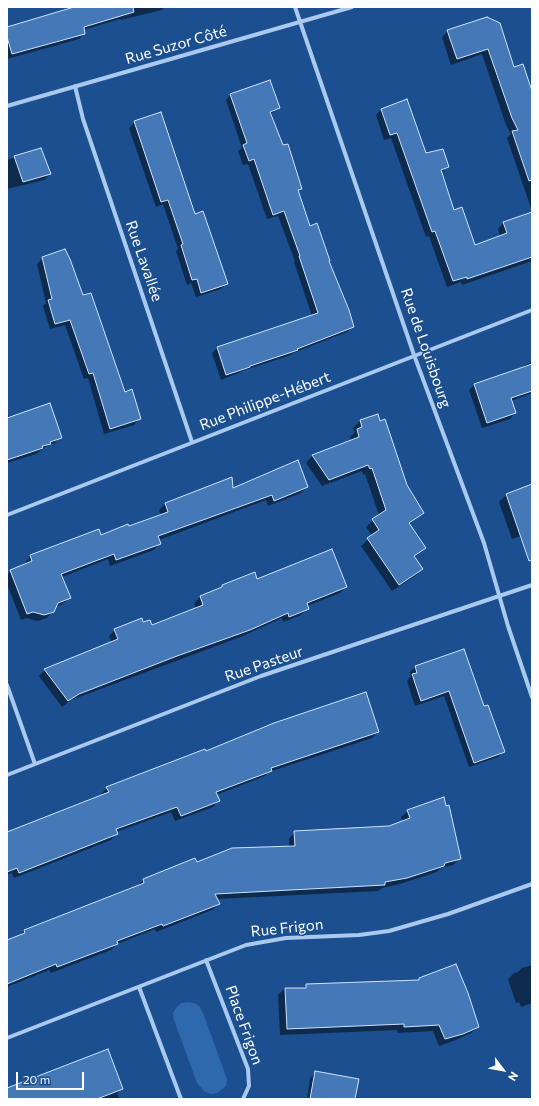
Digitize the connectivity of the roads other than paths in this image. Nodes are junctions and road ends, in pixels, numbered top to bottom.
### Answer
1 (295, 7) edge
2 (352, 7) edge
3 (300, 22) junction
4 (75, 86) junction
5 (7, 106) edge
6 (532, 310) edge
7 (414, 355) junction
8 (192, 442) junction
9 (7, 514) edge
10 (532, 585) edge
11 (499, 596) junction
12 (7, 685) edge
13 (532, 698) edge
14 (35, 764) junction
15 (7, 775) edge
16 (532, 884) edge
17 (206, 960) junction
18 (139, 987) junction
19 (7, 1038) edge
20 (181, 1099) edge
21 (243, 1099) edge

1 - 3 street, Rue de Louisbourg
2 - 3 street, Rue Suzor Côté
3 - 4 street, Rue Suzor Côté
3 - 7 street, Rue de Louisbourg
4 - 5 street, Rue Suzor Côté
4 - 8 street, Rue Lavallée
6 - 7 street, Rue Philippe-Hébert
7 - 8 street, Rue Philippe-Hébert
7 - 11 street, Rue de Louisbourg
8 - 9 street, Rue Philippe-Hébert
10 - 11 street, Rue Pasteur
11 - 13 street, Rue de Louisbourg
11 - 14 street, Rue Pasteur
12 - 14 street
14 - 15 street, Rue Pasteur
16 - 17 street, Rue Frigon
17 - 18 street, Rue Frigon
17 - 21 street, Place Frigon
18 - 19 street, Rue Frigon
18 - 20 street

